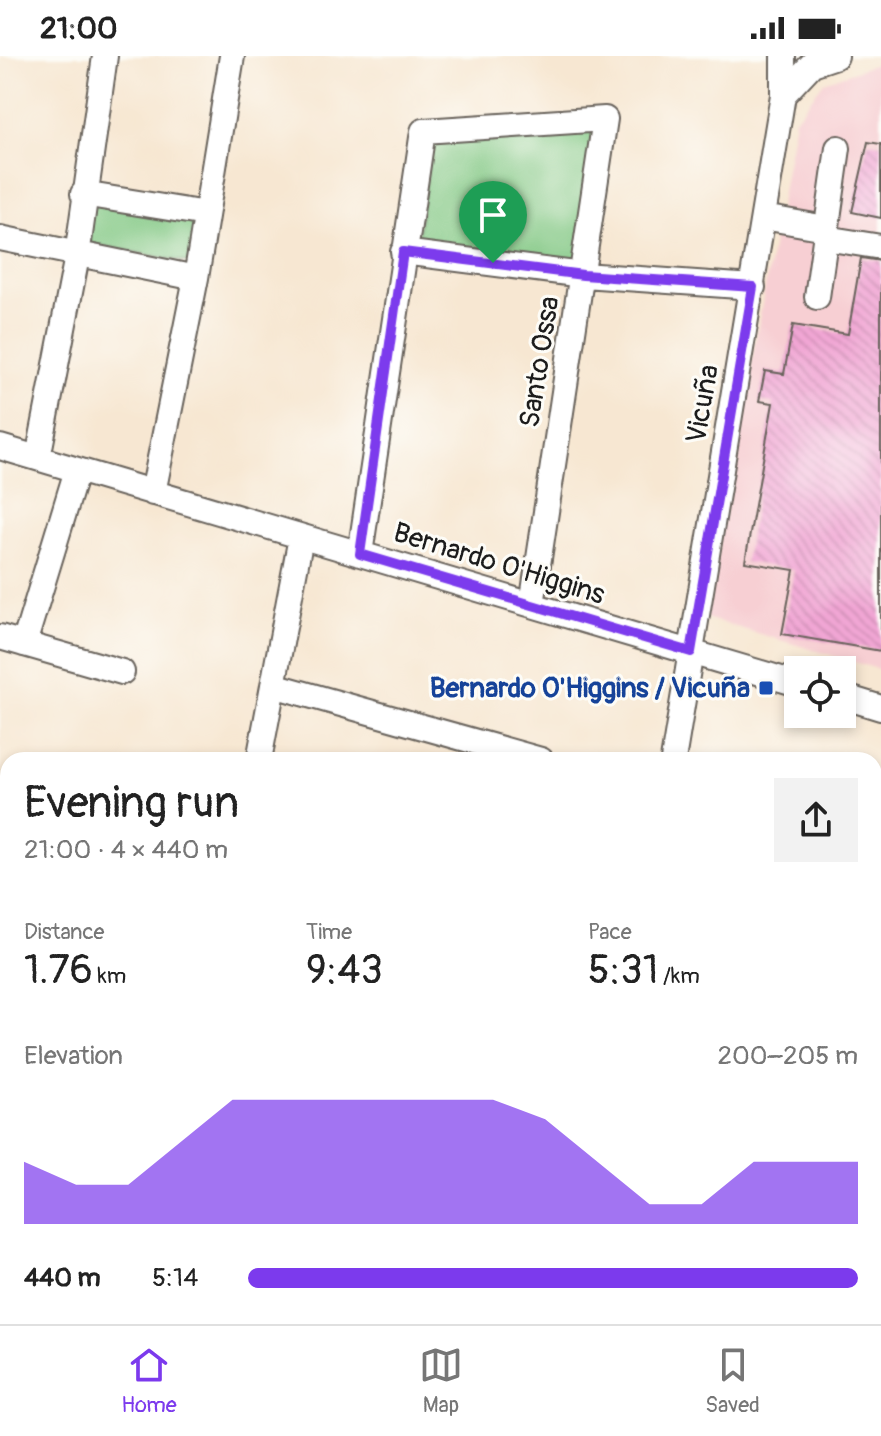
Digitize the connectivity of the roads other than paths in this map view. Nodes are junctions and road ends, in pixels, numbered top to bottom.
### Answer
1 (105, 56) edge
2 (232, 56) edge
3 (783, 56) edge
4 (836, 56) edge
5 (783, 95) junction
6 (838, 148) dead end
7 (83, 194) junction
8 (206, 214) junction
9 (763, 217) junction
10 (826, 233) junction
11 (0, 238) edge
12 (881, 247) edge
13 (403, 252) junction
14 (77, 256) junction
15 (583, 275) junction
16 (196, 278) junction
17 (753, 287) junction
18 (817, 297) dead end
19 (0, 447) edge
20 (38, 458) junction
21 (77, 470) junction
22 (153, 493) junction
23 (301, 537) junction
24 (360, 554) junction
25 (532, 605) junction
26 (0, 637) edge
27 (24, 644) junction
28 (691, 652) junction
29 (122, 672) dead end
30 (784, 680) edge
31 (273, 685) junction
32 (856, 700) edge
33 (881, 708) edge
34 (260, 752) edge
35 (512, 752) edge
36 (674, 752) edge

1 - 7 street
2 - 8 street
3 - 5 street, Vicuña
4 - 5 street
5 - 9 street, Vicuña
6 - 10 street
7 - 8 street
7 - 14 street
8 - 16 street
9 - 10 street
9 - 17 street, Vicuña
10 - 12 street
10 - 18 street
11 - 14 street
13 - 15 street
13 - 15 street, Santo Ossa
13 - 24 street
14 - 16 street
14 - 20 street
15 - 17 street
15 - 25 street, Santo Ossa
16 - 22 street
17 - 28 street, Vicuña
19 - 20 street, Bernardo O'Higgins
20 - 21 street, Bernardo O'Higgins
21 - 22 street, Bernardo O'Higgins
21 - 27 street
22 - 23 street, Bernardo O'Higgins
23 - 24 street, Bernardo O'Higgins
23 - 31 street
24 - 25 street, Bernardo O'Higgins
25 - 28 street, Bernardo O'Higgins
26 - 27 street
27 - 29 street
28 - 30 street, Bernardo O'Higgins
28 - 36 street, Vicuña
31 - 34 street
31 - 35 street
32 - 33 street

